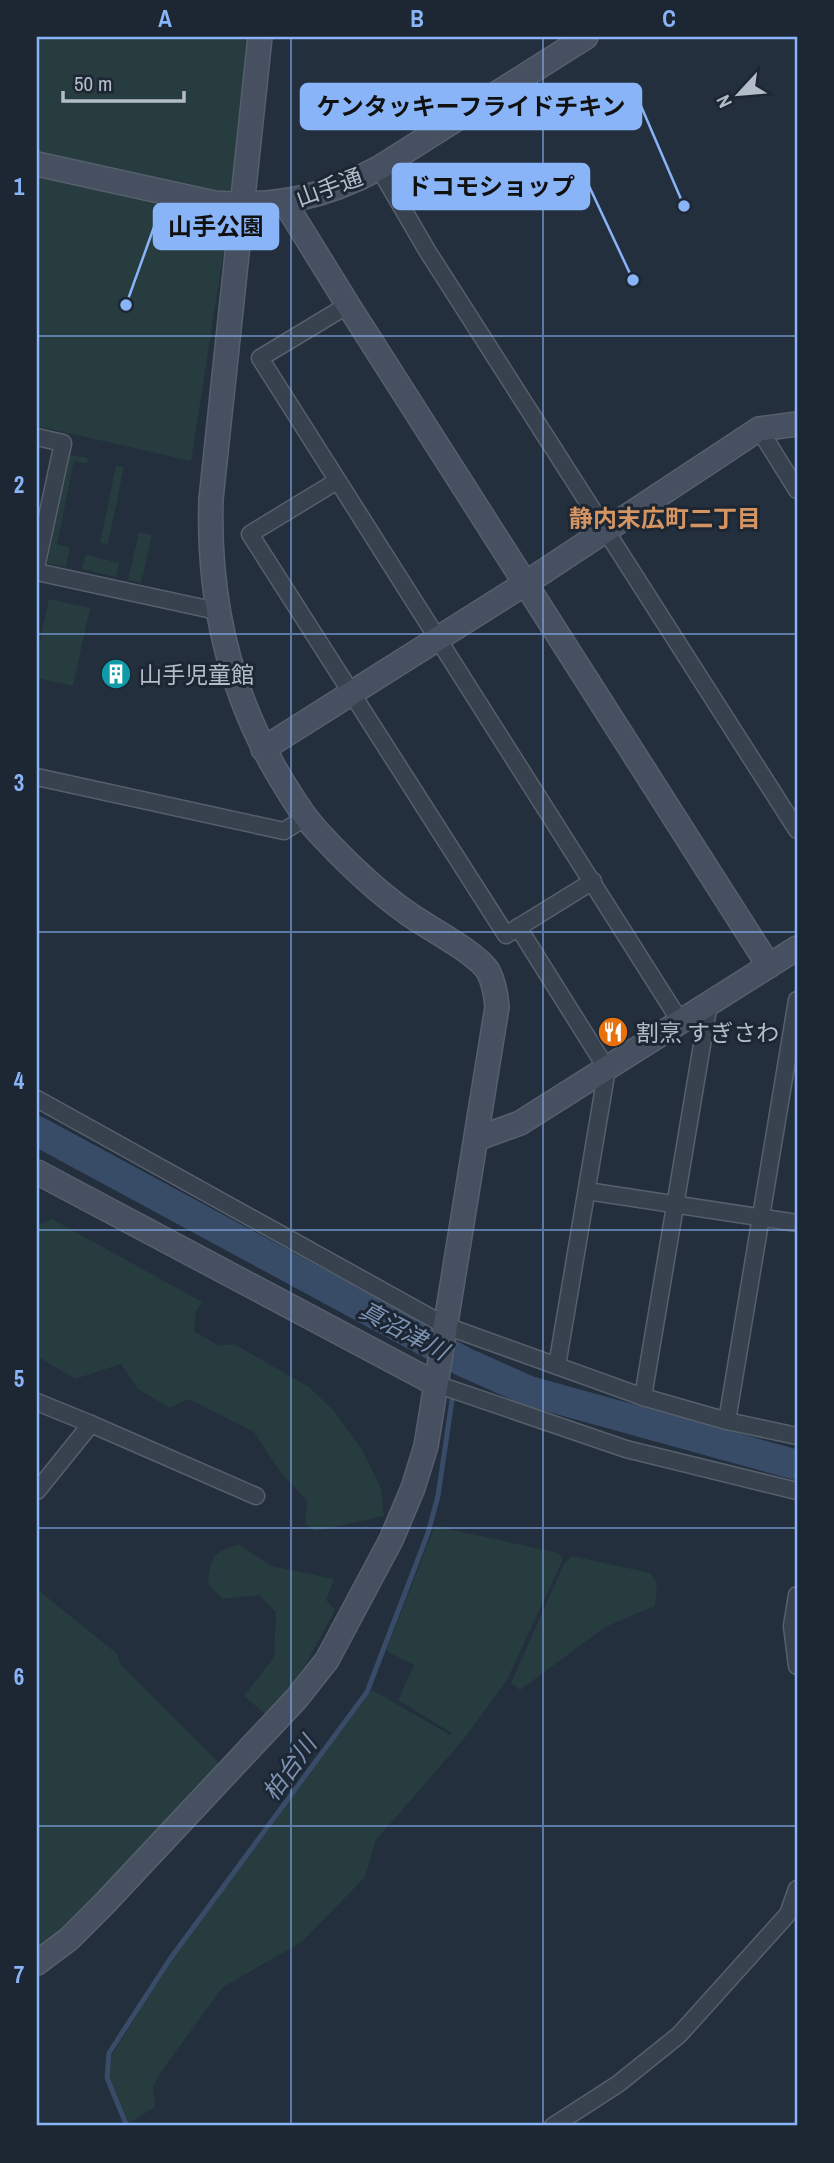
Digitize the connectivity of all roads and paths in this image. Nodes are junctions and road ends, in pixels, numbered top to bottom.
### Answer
1 (260, 37) edge
2 (586, 37) edge
3 (37, 164) edge
4 (379, 168) junction
5 (285, 203) junction
6 (242, 205) junction
7 (348, 305) junction
8 (797, 424) edge
9 (759, 429) junction
10 (37, 437) edge
11 (337, 481) junction
12 (797, 490) edge
13 (607, 530) junction
14 (37, 563) edge
15 (37, 572) edge
16 (526, 583) junction
17 (217, 611) junction
18 (438, 638) junction
19 (350, 692) junction
20 (263, 749) junction
21 (37, 777) edge
22 (306, 817) junction
23 (797, 830) edge
24 (593, 881) junction
25 (518, 927) junction
26 (797, 948) edge
27 (769, 965) junction
28 (797, 1000) edge
29 (709, 1003) junction
30 (681, 1021) junction
31 (607, 1069) junction
32 (37, 1099) edge
33 (476, 1139) junction
34 (37, 1172) edge
35 (587, 1191) junction
36 (676, 1203) junction
37 (761, 1217) junction
38 (797, 1223) edge
39 (446, 1332) junction
40 (557, 1366) junction
41 (438, 1376) junction
42 (643, 1397) junction
43 (37, 1402) edge
44 (727, 1421) junction
45 (91, 1424) junction
46 (797, 1436) edge
47 (37, 1491) edge
48 (797, 1491) edge
49 (256, 1496) dead end
50 (797, 1595) edge
51 (797, 1666) edge
52 (797, 1889) edge
53 (37, 1964) edge
54 (553, 2126) edge

1 - 6 street
2 - 4 street, 山手通
3 - 6 street, 山手通
4 - 5 street, 山手通
4 - 13 street
5 - 6 street, 山手通
5 - 7 street
6 - 17 street
7 - 11 street
7 - 16 street
8 - 9 street
9 - 12 street
9 - 13 street
10 - 14 street
11 - 18 street
11 - 19 street
13 - 16 street
13 - 23 street
15 - 17 street
16 - 18 street
16 - 27 street
17 - 20 street
18 - 19 street
18 - 24 street
19 - 20 street
19 - 25 street
20 - 22 street
21 - 22 street
22 - 33 street
24 - 25 street
24 - 30 street
25 - 31 street
26 - 27 street
27 - 29 street
28 - 37 street
29 - 30 street
29 - 36 street
30 - 31 street
31 - 33 street
31 - 35 street
32 - 39 street
33 - 39 street
34 - 41 street
35 - 36 street
35 - 40 street
36 - 37 street
36 - 42 street
37 - 38 street
37 - 44 street
39 - 40 street
39 - 41 street
40 - 42 street
41 - 48 street
41 - 53 street
42 - 44 street
43 - 45 street
44 - 46 street
45 - 47 street
45 - 49 street
50 - 51 street
52 - 54 street

